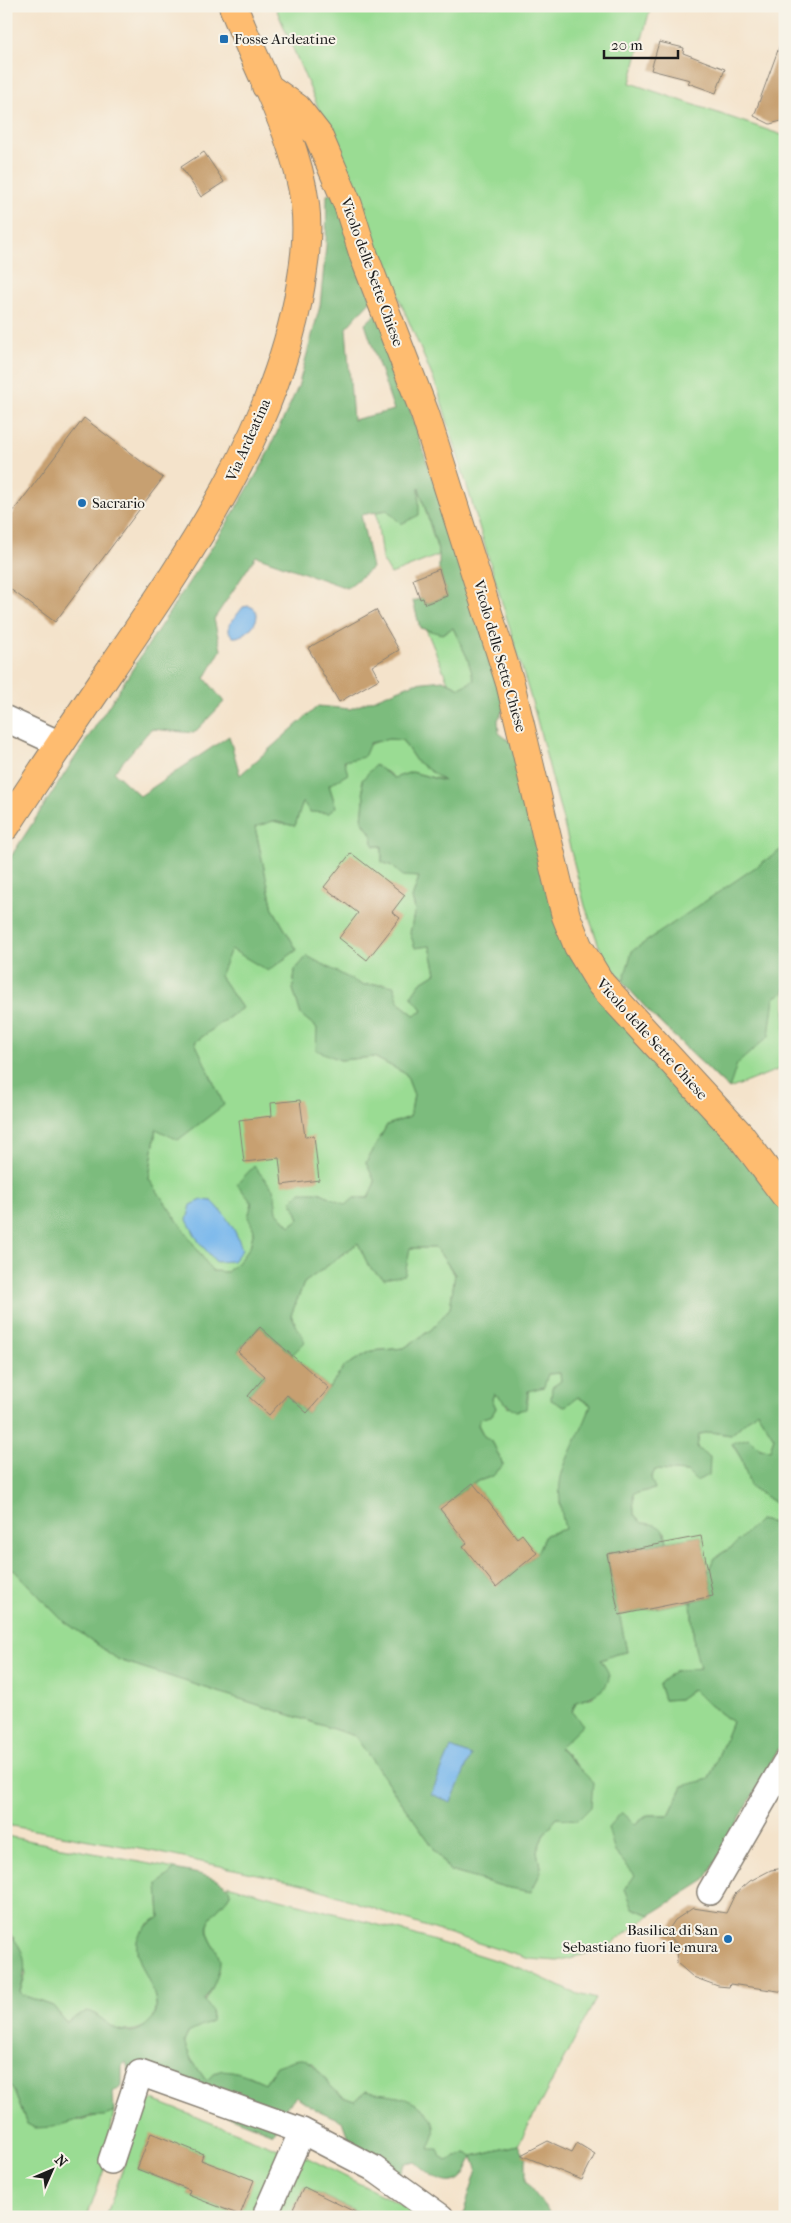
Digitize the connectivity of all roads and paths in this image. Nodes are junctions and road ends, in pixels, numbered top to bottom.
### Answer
1 (233, 6) edge
2 (266, 86) junction
3 (6, 719) edge
4 (60, 744) junction
5 (6, 826) edge
6 (785, 1194) edge
7 (785, 1763) edge
8 (710, 1892) dead end
9 (302, 2131) junction
10 (111, 2160) dead end
11 (267, 2210) dead end
12 (441, 2217) edge

1 - 2 main road, Via Ardeatina
2 - 4 main road, Via Ardeatina
2 - 6 main road, Vicolo delle Sette Chiese
3 - 4 street
4 - 5 main road, Via Ardeatina
7 - 8 street
9 - 10 street
9 - 11 street
9 - 12 street

